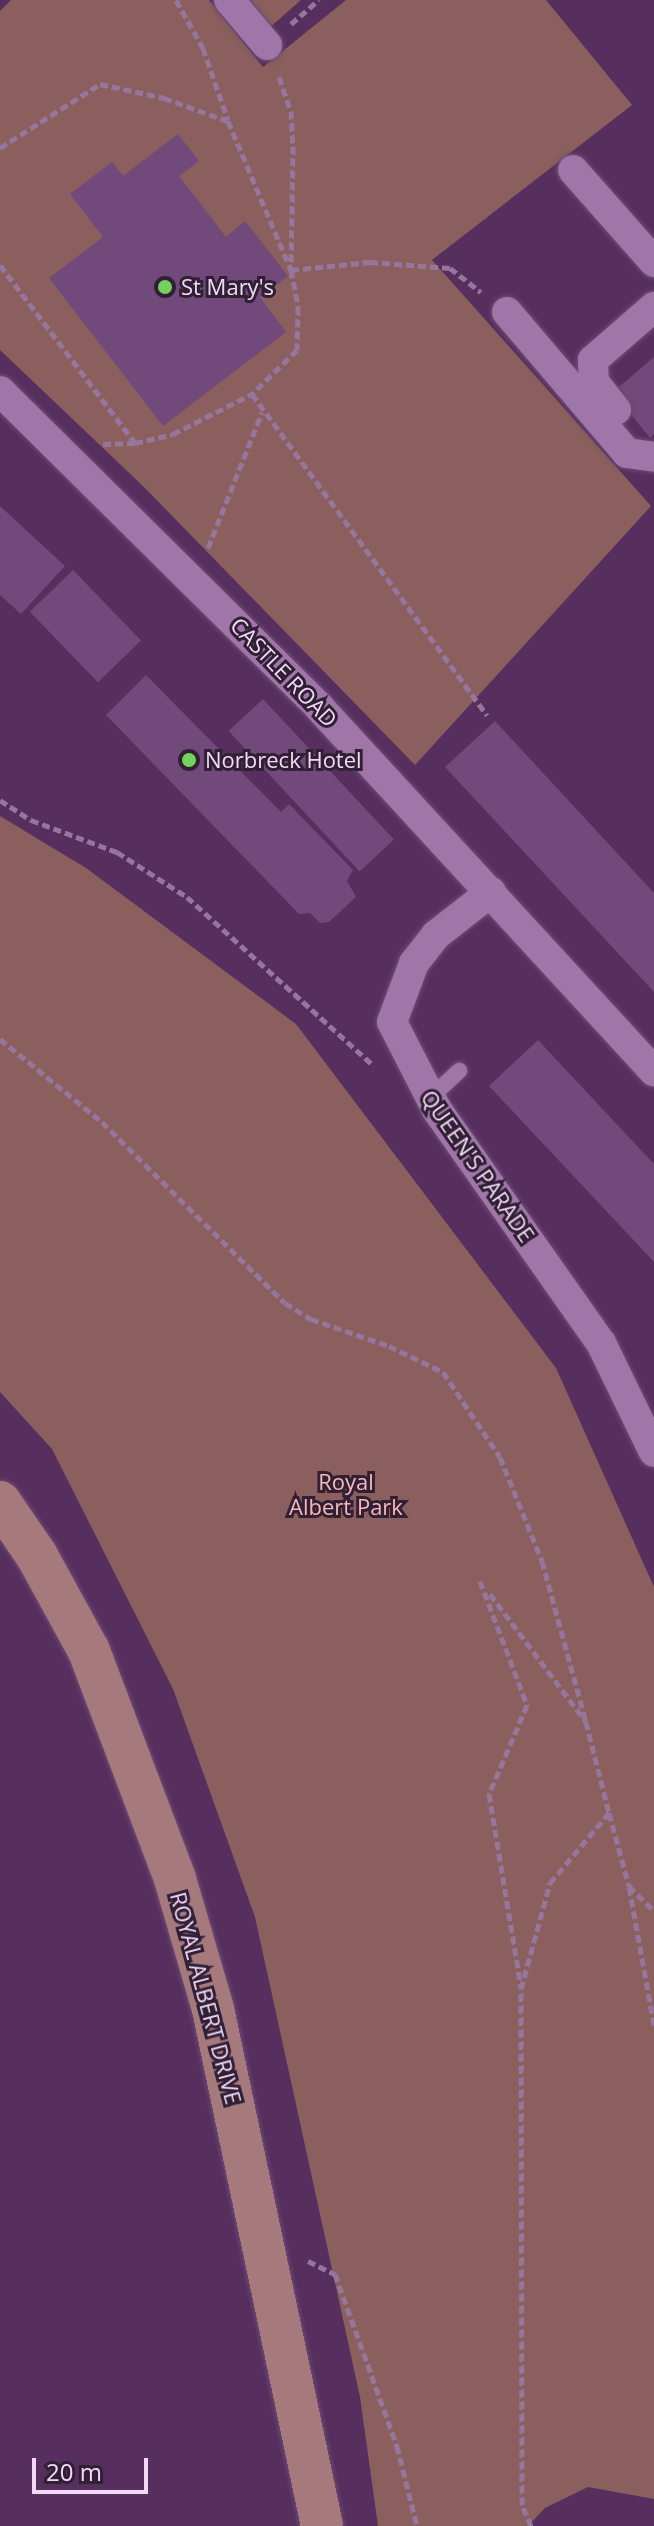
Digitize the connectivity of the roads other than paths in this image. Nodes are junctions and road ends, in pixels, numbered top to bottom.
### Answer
1 (229, 0) edge
2 (267, 45) dead end
3 (573, 170) dead end
4 (654, 262) edge
5 (654, 307) edge
6 (507, 312) dead end
7 (0, 391) edge
8 (653, 456) edge
9 (491, 892) junction
10 (459, 1071) dead end
11 (654, 1071) edge
12 (430, 1098) junction
13 (654, 1452) edge
14 (0, 1502) edge
15 (322, 2526) edge

1 - 2 street
3 - 4 street
5 - 8 street
6 - 8 street
7 - 9 street, CASTLE ROAD
9 - 11 street, CASTLE ROAD
9 - 12 street, QUEEN'S PARADE
10 - 12 lane
12 - 13 street, QUEEN'S PARADE
14 - 15 street, ROYAL ALBERT DRIVE

